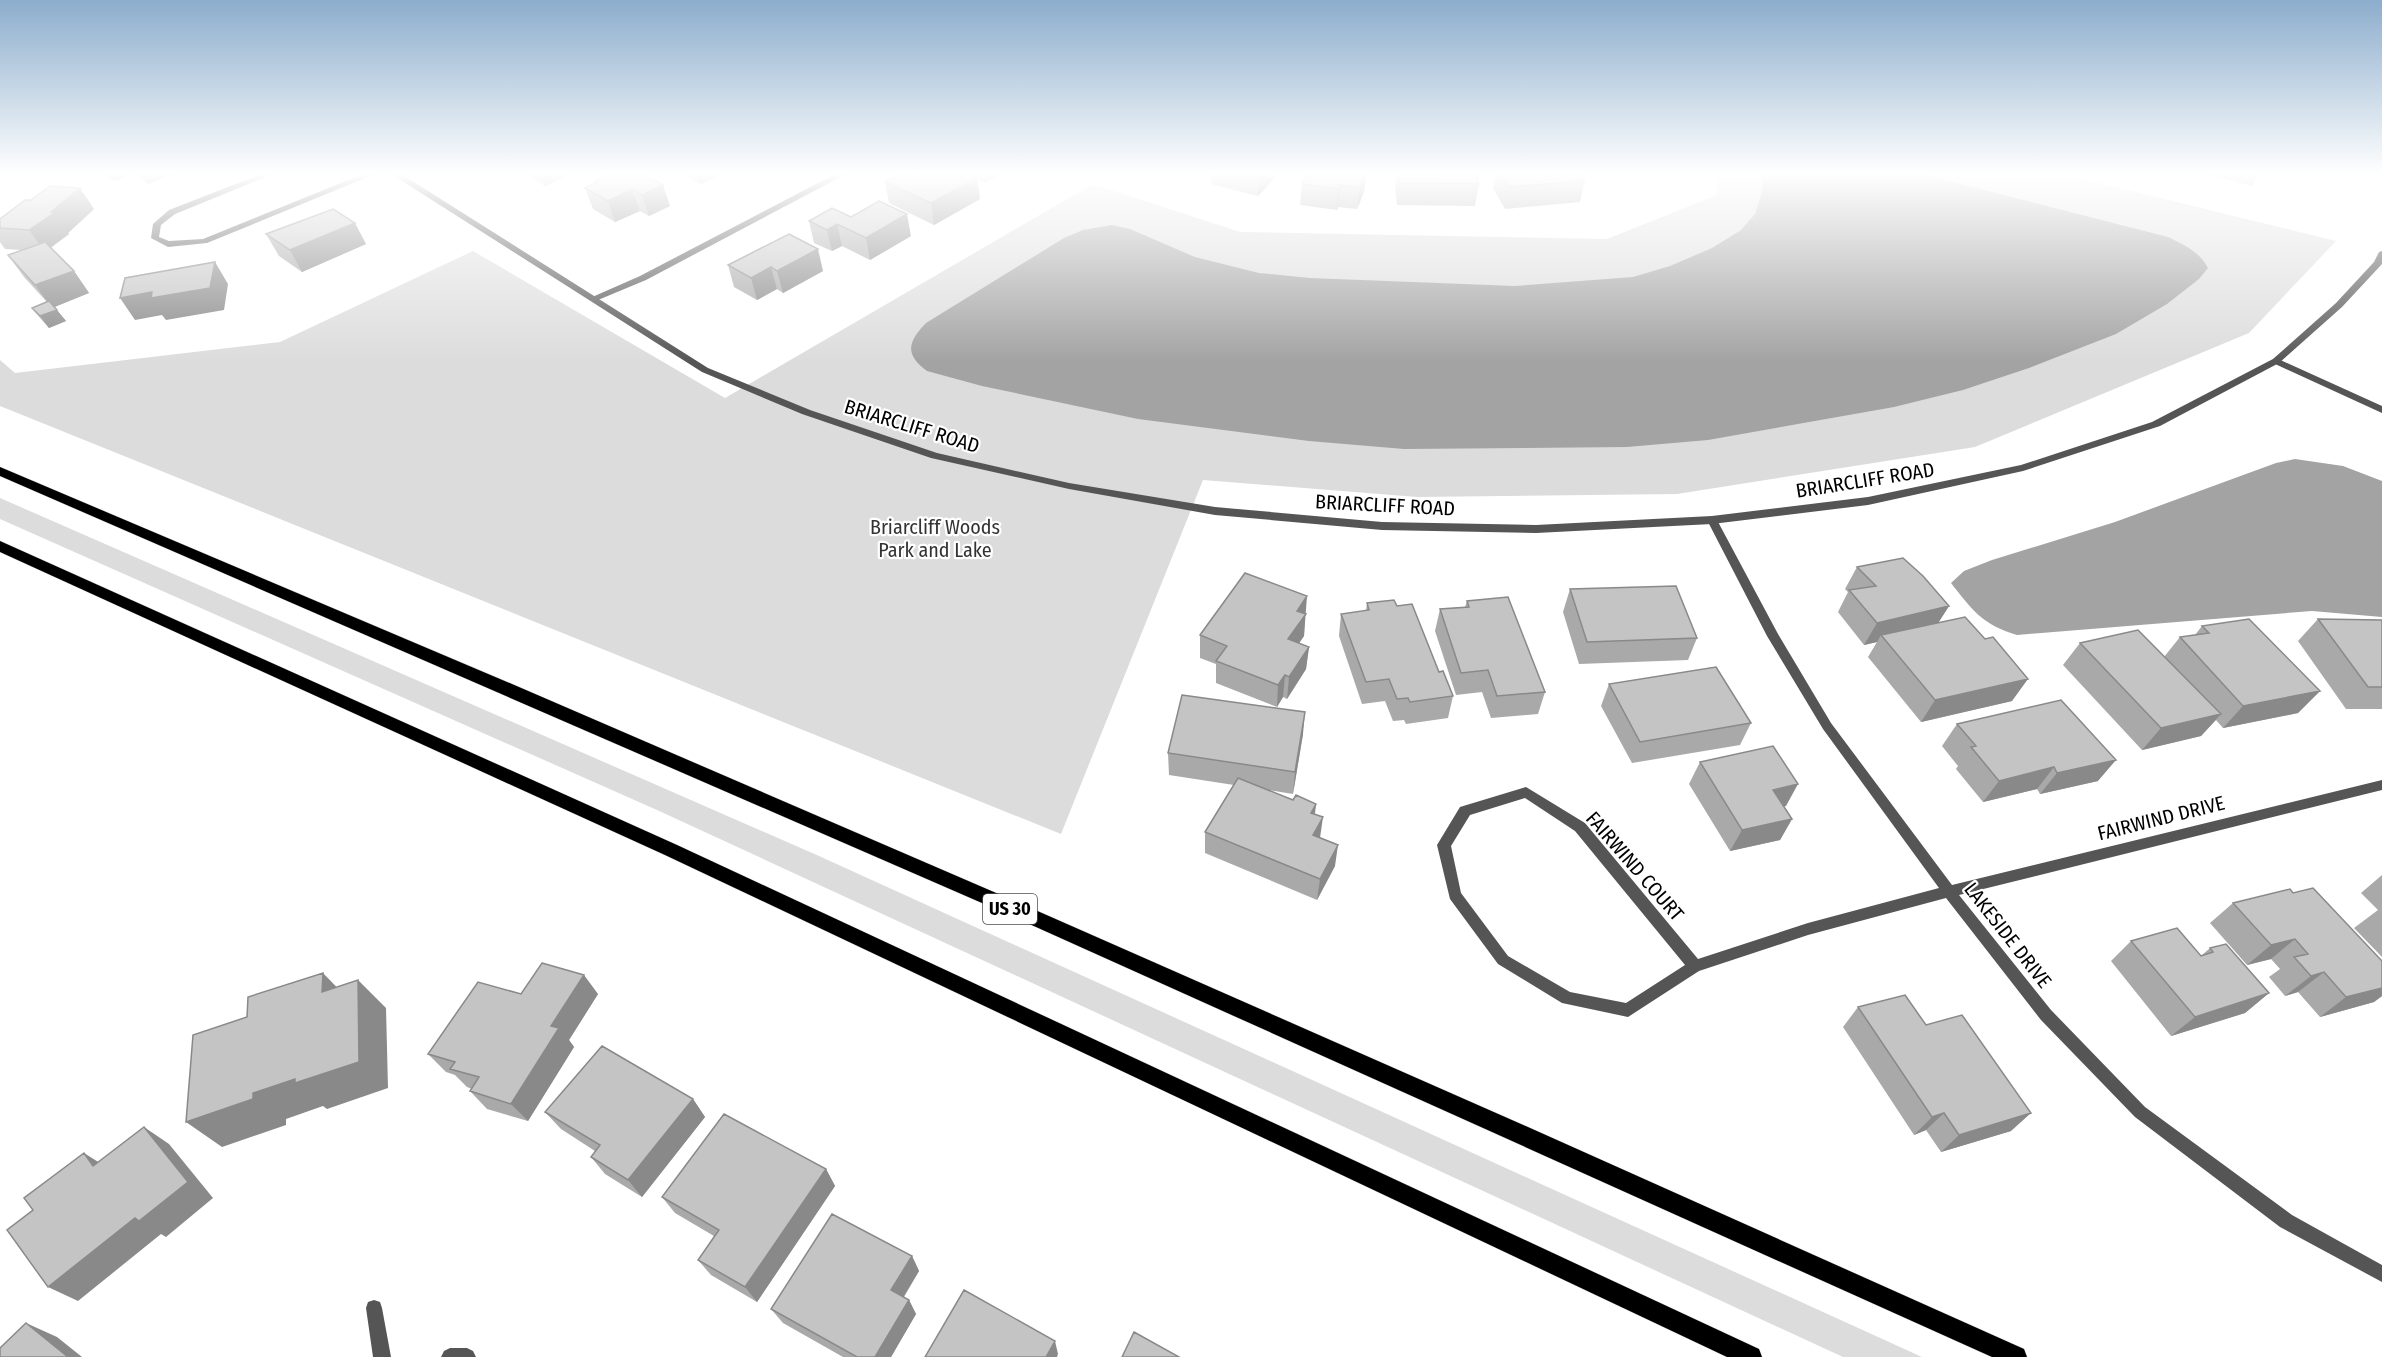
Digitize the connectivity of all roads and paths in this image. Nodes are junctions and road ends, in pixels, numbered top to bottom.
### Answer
1 (155, 235) edge
2 (219, 235) edge
3 (494, 235) edge
4 (725, 235) edge
5 (2382, 254) edge
6 (595, 298) junction
7 (2276, 361) junction
8 (2382, 410) edge
9 (0, 471) edge
10 (1712, 520) junction
11 (0, 546) edge
12 (2382, 785) edge
13 (1950, 892) junction
14 (1695, 966) junction
15 (2382, 1274) edge
16 (374, 1308) dead end
17 (382, 1357) edge
18 (450, 1357) edge
19 (467, 1357) edge
20 (1751, 1357) edge
21 (2016, 1357) edge

1 - 2 street
3 - 6 street, BRIARCLIFF ROAD
4 - 6 street
5 - 7 street, BRIARCLIFF ROAD
6 - 10 street, BRIARCLIFF ROAD
7 - 8 street
7 - 10 street, BRIARCLIFF ROAD
9 - 21 main road, US 30
10 - 13 street, LAKESIDE DRIVE
11 - 20 main road
12 - 13 street, FAIRWIND DRIVE
13 - 14 street, FAIRWIND COURT
13 - 15 street, LAKESIDE DRIVE
14 - 14 street, FAIRWIND COURT
16 - 17 street
18 - 19 street

